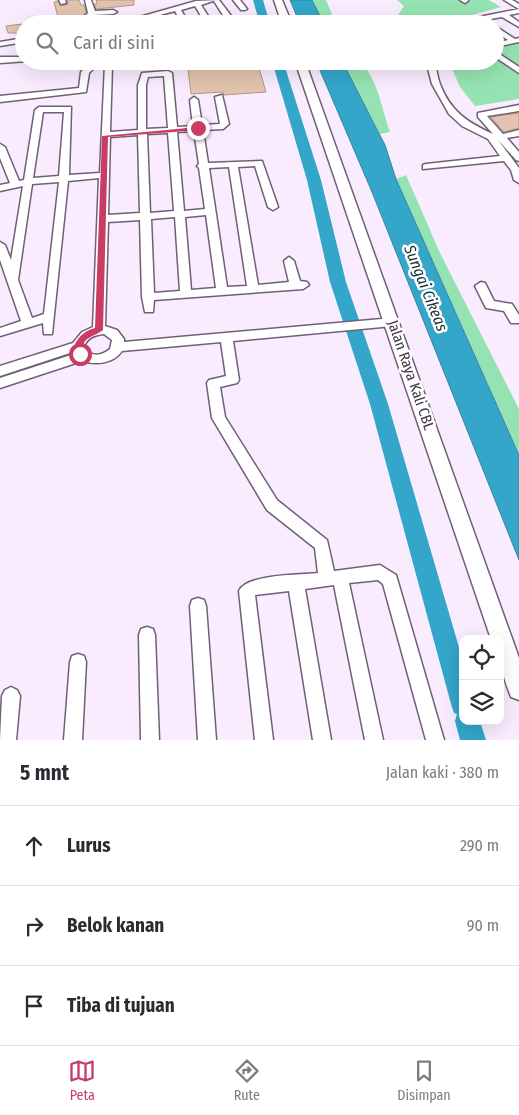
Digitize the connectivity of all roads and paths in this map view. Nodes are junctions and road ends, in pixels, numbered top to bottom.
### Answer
1 (88, 0) edge
2 (210, 0) edge
3 (216, 0) edge
4 (236, 0) edge
5 (278, 0) edge
6 (507, 0) edge
7 (196, 3) junction
8 (176, 9) junction
9 (244, 9) dead end
10 (519, 9) edge
11 (113, 12) dead end
12 (92, 13) joint
13 (156, 14) joint
14 (503, 14) junction
15 (152, 15) edge
16 (180, 15) edge
17 (205, 15) edge
18 (227, 15) edge
19 (283, 15) edge
20 (499, 15) edge
21 (519, 25) edge
22 (504, 34) edge
23 (516, 41) edge
24 (15, 42) edge
25 (0, 44) edge
26 (519, 57) edge
27 (0, 60) edge
28 (15, 60) edge
29 (505, 61) joint
30 (85, 70) edge
31 (108, 70) edge
32 (303, 70) edge
33 (432, 70) edge
34 (519, 71) edge
35 (219, 97) dead end
36 (0, 99) edge
37 (194, 100) dead end
38 (519, 108) edge
39 (519, 127) edge
40 (198, 128) junction
41 (172, 131) junction
42 (142, 133) junction
43 (519, 133) edge
44 (496, 135) junction
45 (105, 136) junction
46 (0, 147) edge
47 (505, 158) junction
48 (519, 158) edge
49 (233, 164) junction
50 (202, 166) junction
51 (426, 167) dead end
52 (518, 173) edge
53 (104, 175) junction
54 (64, 178) junction
55 (26, 182) junction
56 (15, 184) junction
57 (0, 188) edge
58 (273, 208) dead end
59 (208, 212) junction
60 (179, 214) junction
61 (146, 217) junction
62 (102, 219) junction
63 (0, 245) edge
64 (289, 262) dead end
65 (13, 280) junction
66 (481, 286) dead end
67 (252, 289) junction
68 (222, 291) junction
69 (186, 294) junction
70 (148, 297) junction
71 (149, 309) dead end
72 (49, 317) junction
73 (391, 318) junction
74 (519, 319) edge
75 (28, 323) junction
76 (312, 325) junction
77 (99, 330) junction
78 (48, 331) dead end
79 (0, 332) edge
80 (226, 337) junction
81 (118, 343) junction
82 (81, 351) junction
83 (0, 371) edge
84 (0, 383) edge
85 (333, 578) junction
86 (296, 583) junction
87 (198, 606) dead end
88 (148, 634) dead end
89 (78, 662) dead end
90 (519, 689) edge
91 (11, 696) dead end
92 (6, 740) edge
93 (73, 740) edge
94 (150, 740) edge
95 (207, 740) edge
96 (264, 740) edge
97 (322, 740) edge
98 (374, 740) edge
99 (435, 740) edge

1 - 12 street
2 - 7 street
3 - 18 street
4 - 9 street
5 - 19 main road
6 - 10 street
7 - 8 street
7 - 17 street
8 - 13 street
8 - 16 street
10 - 14 street
11 - 12 street
13 - 15 street
14 - 20 street
14 - 21 street
22 - 23 street
24 - 25 street
26 - 29 street
27 - 28 main road
29 - 34 street
30 - 36 street
31 - 45 street
32 - 73 main road, Jalan Raya Kali CBL
33 - 44 street
35 - 40 street
37 - 40 street
38 - 44 street
39 - 44 street
40 - 41 street
40 - 50 street
41 - 42 street
41 - 42 street
41 - 60 street
42 - 45 street
42 - 61 street
43 - 44 street
44 - 47 street
44 - 48 street
45 - 53 street
46 - 56 street
47 - 51 street
47 - 52 street
49 - 50 street
49 - 58 street
49 - 67 street
50 - 59 street
53 - 54 street
53 - 62 street
54 - 55 street
54 - 55 street
54 - 72 street
55 - 56 street
55 - 65 street
56 - 57 street
59 - 60 street
59 - 68 street
60 - 61 street
60 - 69 street
61 - 62 street
61 - 70 street
62 - 77 street
63 - 65 street
64 - 67 street
65 - 75 street
66 - 74 street
67 - 68 street
68 - 69 street
69 - 70 street
70 - 71 street
72 - 75 street
72 - 78 street
73 - 76 street
73 - 90 main road, Jalan Raya Kali CBL
75 - 79 street
76 - 80 street
76 - 81 street
77 - 81 street
77 - 82 street
80 - 81 street
80 - 85 street
81 - 82 street
82 - 83 street
82 - 84 street
85 - 86 street
85 - 98 street
85 - 99 street
86 - 96 street
86 - 97 street
87 - 95 street
88 - 94 street
89 - 93 street
91 - 92 street

